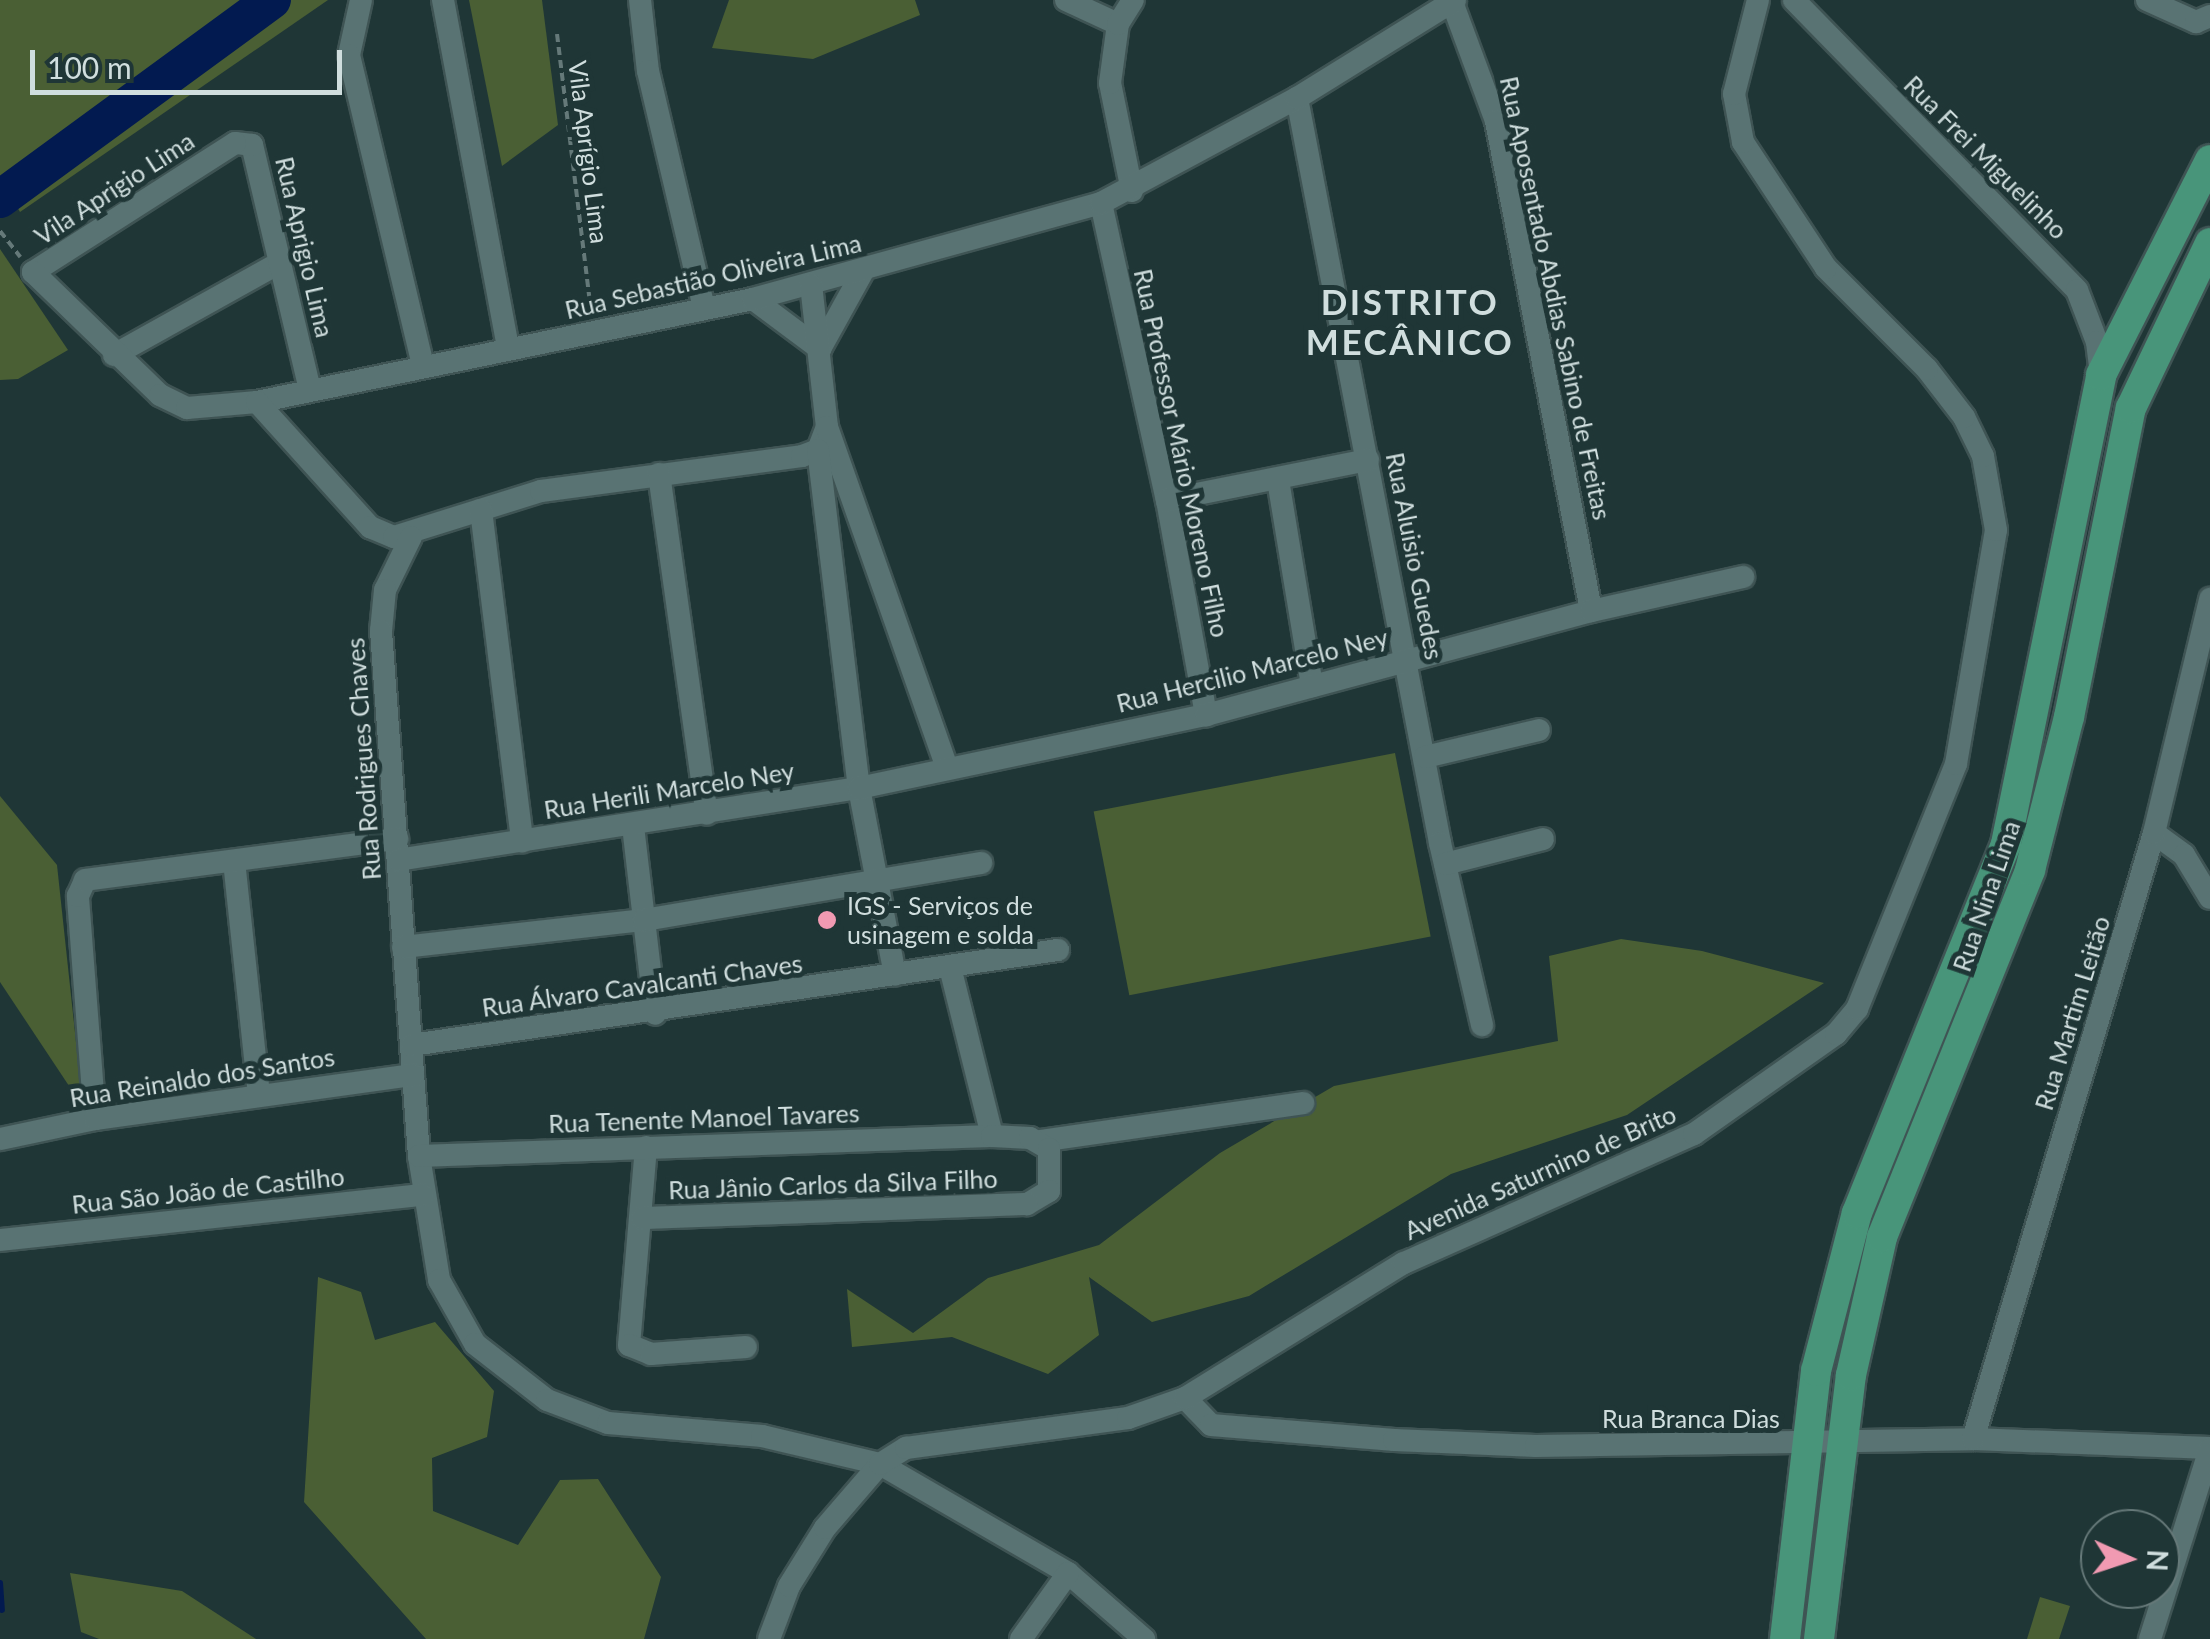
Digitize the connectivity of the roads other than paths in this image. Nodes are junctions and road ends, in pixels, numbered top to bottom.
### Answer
1 (361, 0) edge
2 (443, 0) edge
3 (640, 0) edge
4 (1066, 0) edge
5 (1133, 0) edge
6 (1758, 0) edge
7 (1794, 0) edge
8 (2147, 0) edge
9 (1453, 1) edge
10 (2210, 16) edge
11 (1118, 24) junction
12 (1297, 98) junction
13 (224, 149) joint
14 (2210, 160) edge
15 (1132, 191) junction
16 (1101, 203) junction
17 (2210, 243) edge
18 (278, 263) junction
19 (862, 271) junction
20 (32, 272) joint
21 (811, 285) junction
22 (753, 299) junction
23 (704, 308) junction
24 (508, 349) junction
25 (820, 349) junction
26 (114, 355) junction
27 (423, 365) junction
28 (2100, 374) junction
29 (310, 390) junction
30 (258, 402) junction
31 (826, 427) junction
32 (818, 450) junction
33 (1368, 460) junction
34 (658, 474) junction
35 (1278, 480) junction
36 (1167, 500) junction
37 (481, 510) junction
38 (412, 537) junction
39 (1743, 577) dead end
40 (2210, 598) edge
41 (1591, 610) junction
42 (1408, 659) junction
43 (1312, 686) junction
44 (1206, 715) junction
45 (1539, 730) dead end
46 (1425, 757) junction
47 (947, 768) junction
48 (859, 788) junction
49 (707, 814) junction
50 (632, 826) junction
51 (2154, 834) junction
52 (1543, 839) dead end
53 (522, 841) junction
54 (398, 849) junction
55 (234, 861) junction
56 (982, 863) dead end
57 (1445, 864) junction
58 (877, 881) junction
59 (2210, 898) edge
60 (644, 920) junction
61 (404, 947) junction
62 (1058, 950) dead end
63 (950, 967) junction
64 (895, 975) junction
65 (655, 1014) junction
66 (1482, 1025) dead end
67 (412, 1045) junction
68 (414, 1075) junction
69 (259, 1095) junction
70 (1304, 1103) dead end
71 (95, 1119) junction
72 (992, 1136) junction
73 (0, 1139) edge
74 (1040, 1141) junction
75 (646, 1147) junction
76 (419, 1156) junction
77 (423, 1195) junction
78 (642, 1218) junction
79 (0, 1240) edge
80 (746, 1348) dead end
81 (1185, 1398) junction
82 (1973, 1440) junction
83 (1806, 1444) junction
84 (1840, 1444) junction
85 (2210, 1449) edge
86 (880, 1464) junction
87 (1068, 1573) junction
88 (769, 1639) edge
89 (1021, 1639) edge
90 (1144, 1639) edge
91 (1784, 1639) edge
92 (1819, 1639) edge
93 (2150, 1639) edge

1 - 27 street
2 - 24 street
3 - 23 street
4 - 11 street
5 - 11 street
6 - 81 street, Avenida Saturnino de Brito
7 - 28 street, Rua Frei Miguelinho
8 - 10 street
9 - 12 street, Rua Sebastião Oliveira Lima
9 - 41 street, Rua Aposentado Abdias Sabino de Freitas
11 - 15 street
12 - 15 street, Rua Sebastião Oliveira Lima
12 - 33 street, Rua Aluisio Guedes
13 - 18 street, Rua Aprigio Lima
13 - 20 street, Vila Aprigio Lima
14 - 28 main road, Rua Nina Lima
15 - 16 street, Rua Sebastião Oliveira Lima
16 - 19 street, Rua Sebastião Oliveira Lima
16 - 36 street, Rua Professor Mário Moreno Filho
17 - 84 main road, Rua Nina Lima
18 - 26 street
18 - 29 street, Rua Aprigio Lima
19 - 21 street, Rua Sebastião Oliveira Lima
19 - 25 street
20 - 26 street, Rua Sebastião Oliveira Lima
21 - 22 street, Rua Sebastião Oliveira Lima
21 - 25 street
22 - 23 street, Rua Sebastião Oliveira Lima
22 - 25 street
23 - 24 street, Rua Sebastião Oliveira Lima
24 - 27 street, Rua Sebastião Oliveira Lima
25 - 31 street
26 - 30 street, Rua Sebastião Oliveira Lima
27 - 29 street, Rua Sebastião Oliveira Lima
28 - 83 main road, Rua Nina Lima
29 - 30 street, Rua Sebastião Oliveira Lima
30 - 38 street
31 - 32 street
31 - 47 street
32 - 34 street
32 - 48 street
33 - 35 street
33 - 42 street, Rua Aluisio Guedes
34 - 37 street
34 - 49 street
35 - 36 street
35 - 43 street
36 - 44 street, Rua Professor Mário Moreno Filho
37 - 38 street
37 - 53 street
38 - 54 street, Rua Rodrigues Chaves
39 - 41 street, Rua Hercilio Marcelo Ney
40 - 51 street, Rua Martim Leitão
41 - 42 street, Rua Hercilio Marcelo Ney
42 - 43 street, Rua Hercilio Marcelo Ney
42 - 46 street, Rua Aluisio Guedes
43 - 44 street, Rua Hercilio Marcelo Ney
44 - 47 street, Rua Hercilio Marcelo Ney
45 - 46 street
46 - 57 street, Rua Aluisio Guedes
47 - 48 street, Rua Herili Marcelo Ney
48 - 49 street, Rua Herili Marcelo Ney
48 - 58 street
49 - 50 street, Rua Herili Marcelo Ney
50 - 53 street, Rua Herili Marcelo Ney
50 - 60 street
51 - 59 street
51 - 82 street, Rua Martim Leitão
52 - 57 street
53 - 54 street, Rua Herili Marcelo Ney
54 - 55 street, Rua Herili Marcelo Ney
54 - 61 street, Rua Rodrigues Chaves
55 - 69 street
55 - 71 street, Rua Herili Marcelo Ney
56 - 58 street
57 - 66 street, Rua Aluisio Guedes
58 - 60 street
58 - 64 street
60 - 61 street
60 - 65 street
61 - 67 street, Rua Rodrigues Chaves
62 - 63 street, Rua Álvaro Cavalcanti Chaves
63 - 64 street, Rua Álvaro Cavalcanti Chaves
63 - 72 street
64 - 65 street, Rua Álvaro Cavalcanti Chaves
65 - 67 street, Rua Álvaro Cavalcanti Chaves
67 - 68 street, Rua Rodrigues Chaves
68 - 69 street, Rua Reinaldo dos Santos
68 - 76 street, Rua Rodrigues Chaves
69 - 71 street, Rua Reinaldo dos Santos
70 - 74 street
71 - 73 street, Rua Reinaldo dos Santos
72 - 74 street, Rua Tenente Manoel Tavares
72 - 75 street, Rua Tenente Manoel Tavares
74 - 78 street, Rua Jânio Carlos da Silva Filho
75 - 76 street, Rua Tenente Manoel Tavares
75 - 78 street
76 - 77 street, Rua Rodrigues Chaves
77 - 79 street, Rua São João de Castilho
77 - 86 street, Rua Rodrigues Chaves
78 - 80 street
81 - 83 street, Rua Branca Dias
81 - 86 street, Avenida Saturnino de Brito
82 - 84 street, Rua Branca Dias
82 - 85 street, Rua Branca Dias
83 - 84 street, Rua Branca Dias
83 - 91 main road, Rua Nina Lima
84 - 92 main road, Rua Nina Lima
85 - 93 street
86 - 87 street, Rua Rodrigues Chaves
86 - 88 street, Avenida Saturnino de Brito
87 - 89 street
87 - 90 street, Rua Rodrigues Chaves

